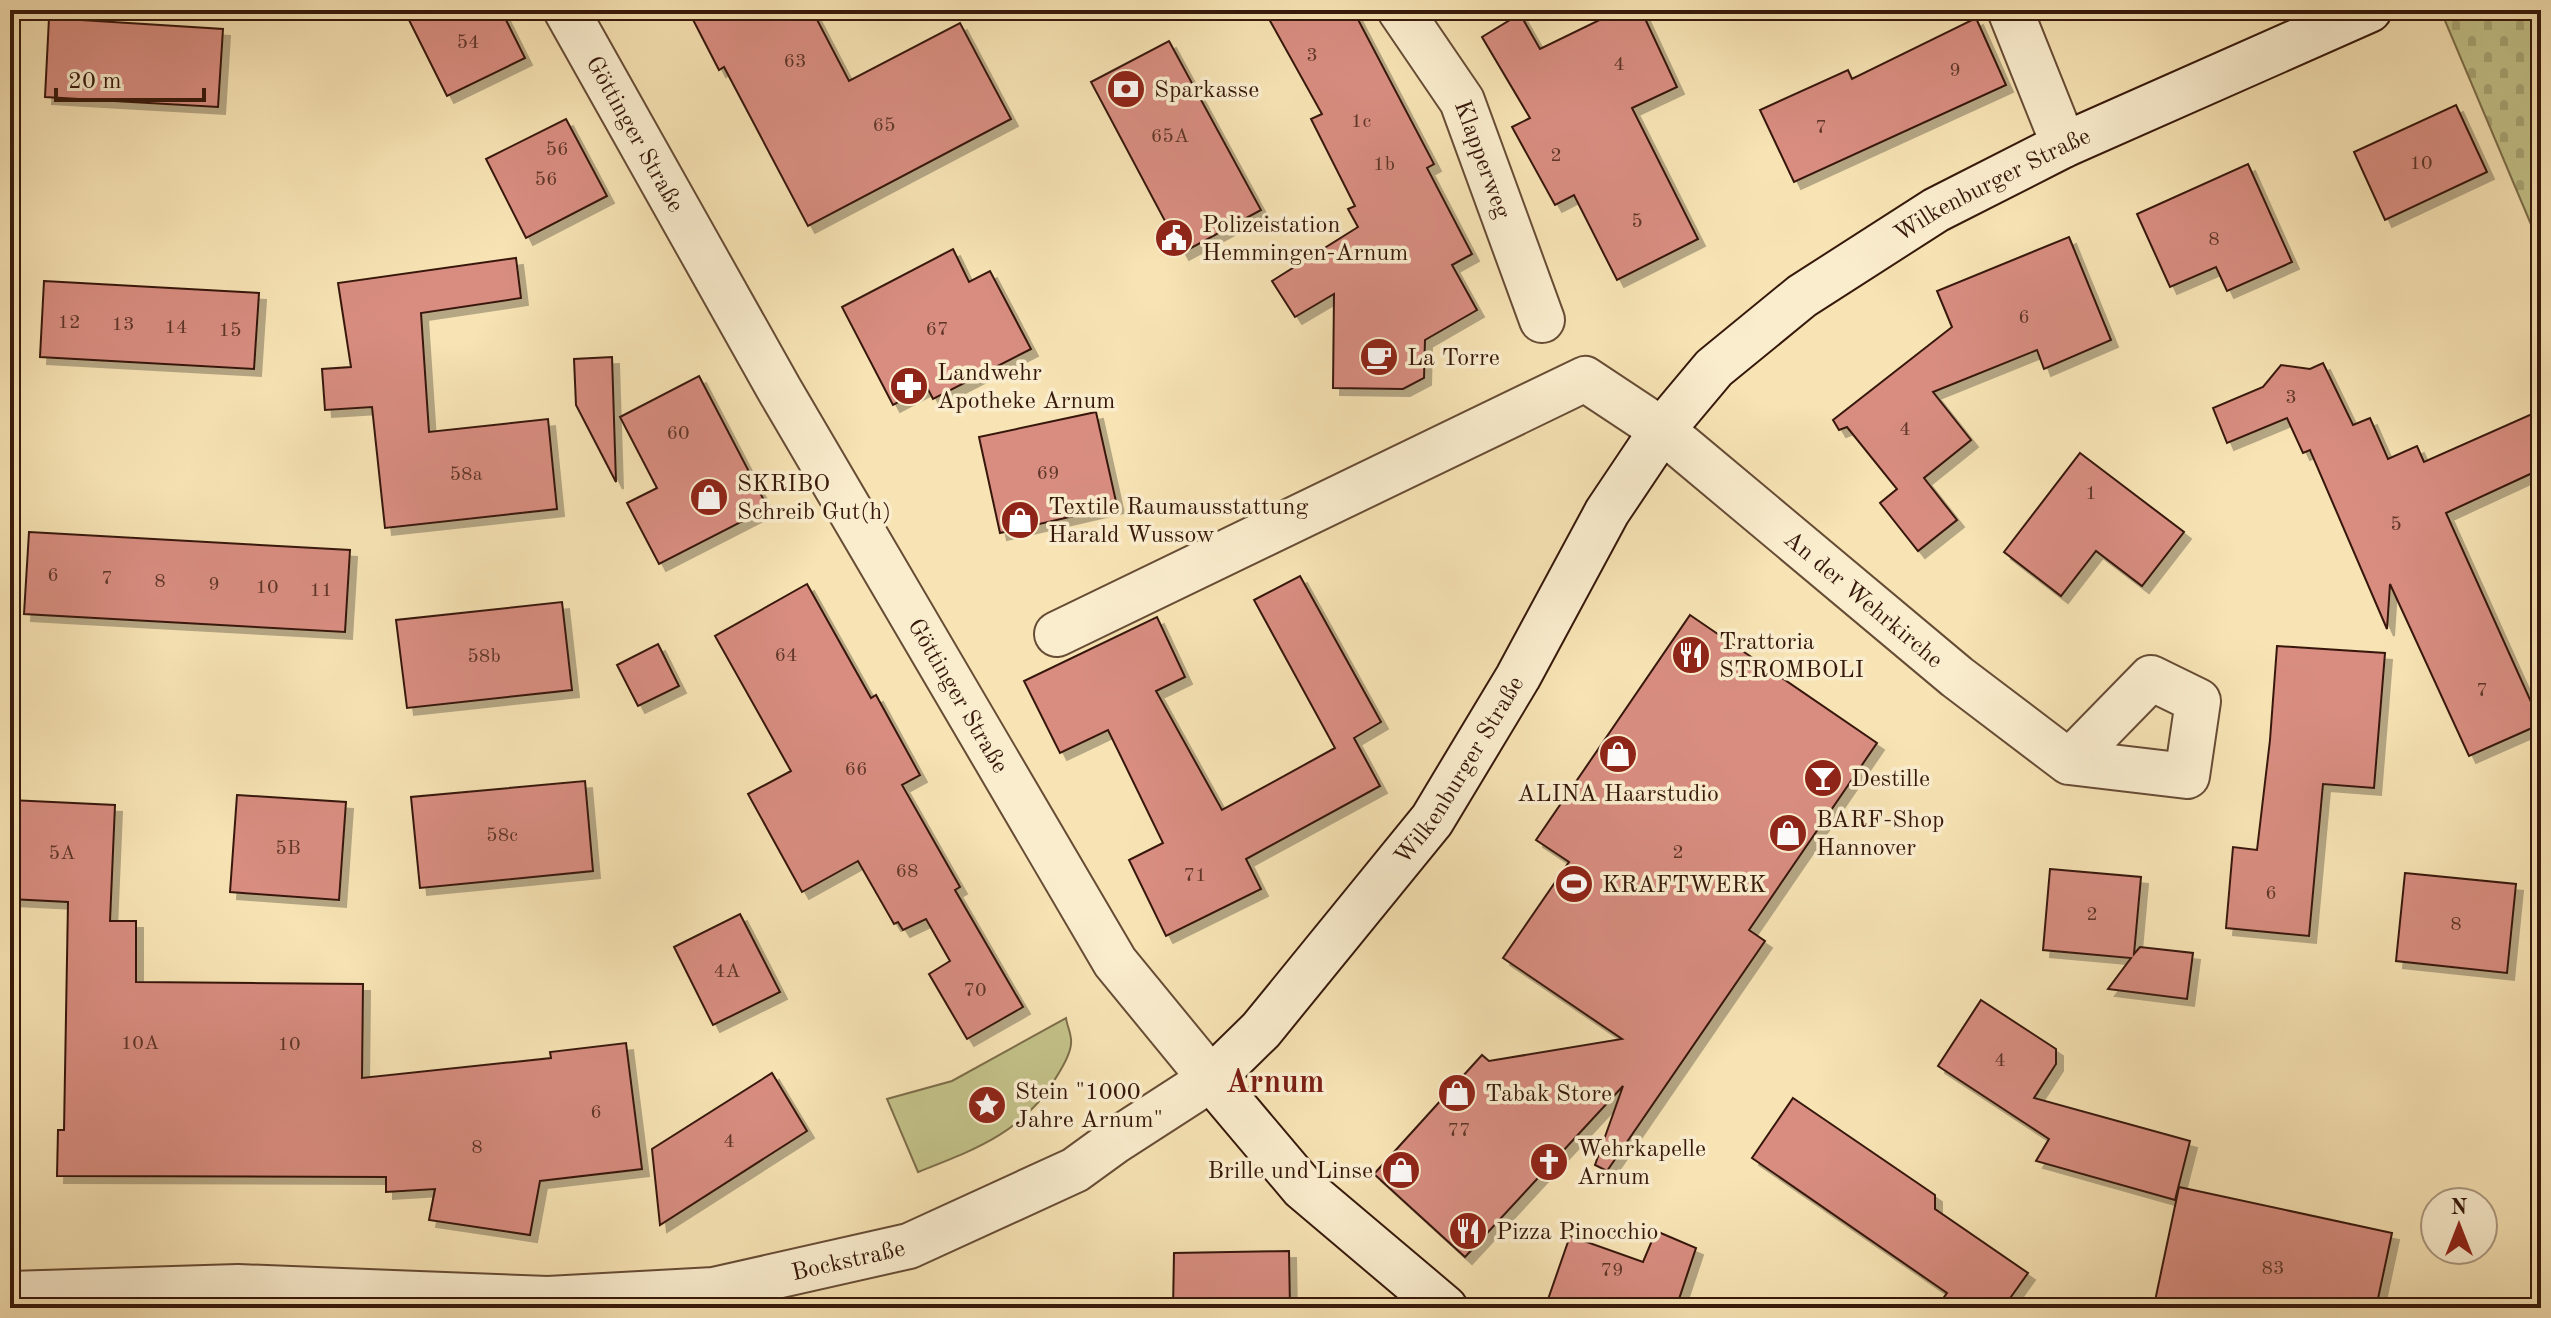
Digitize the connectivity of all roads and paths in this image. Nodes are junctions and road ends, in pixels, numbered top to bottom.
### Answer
1 (566, 10) edge
2 (1400, 10) edge
3 (2010, 10) edge
4 (2369, 10) edge
5 (2064, 145) junction
6 (1542, 320) dead end
7 (1662, 430) junction
8 (1057, 634) dead end
9 (2069, 762) dead end
10 (1211, 1079) junction
11 (10, 1294) edge
12 (547, 1304) edge
13 (1445, 1308) edge

1 - 10 street, Göttinger Straße
2 - 6 street, Klapperweg
3 - 5 street
4 - 5 street, Wilkenburger Straße
5 - 7 street, Wilkenburger Straße
7 - 8 street
7 - 9 street, An der Wehrkirche
7 - 10 street, Wilkenburger Straße
10 - 12 street, Bockstraße
10 - 13 street, Göttinger Straße
11 - 12 street, Bockstraße

